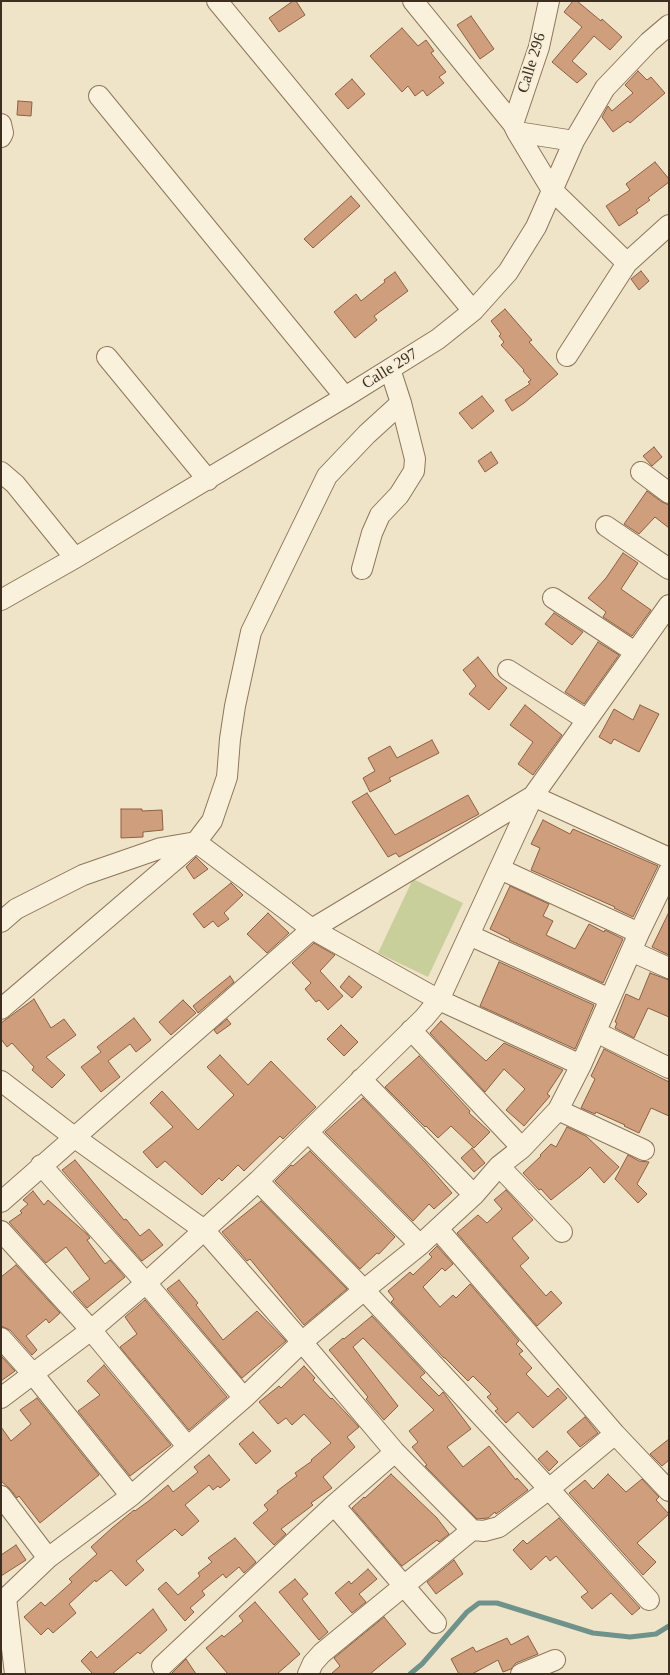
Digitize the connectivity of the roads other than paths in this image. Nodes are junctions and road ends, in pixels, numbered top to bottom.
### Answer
1 (217, 1) edge
2 (413, 1) edge
3 (550, 1) edge
4 (669, 25) edge
5 (99, 96) dead end
6 (1, 124) edge
7 (515, 128) junction
8 (1, 137) edge
9 (574, 140) junction
10 (552, 190) junction
11 (669, 225) edge
12 (627, 263) junction
13 (473, 311) junction
14 (567, 356) dead end
15 (107, 357) dead end
16 (390, 369) junction
17 (345, 398) junction
18 (401, 403) junction
19 (1, 472) edge
20 (641, 472) dead end
21 (208, 480) junction
22 (669, 493) edge
23 (606, 526) dead end
24 (75, 558) junction
25 (362, 569) dead end
26 (669, 569) edge
27 (554, 598) dead end
28 (1, 600) edge
29 (669, 605) edge
30 (635, 652) junction
31 (508, 670) dead end
32 (587, 720) junction
33 (533, 796) junction
34 (196, 842) junction
35 (669, 858) edge
36 (500, 869) junction
37 (669, 871) edge
38 (1, 922) edge
39 (312, 929) junction
40 (639, 933) junction
41 (469, 935) junction
42 (631, 951) junction
43 (669, 968) edge
44 (610, 999) junction
45 (438, 1000) junction
46 (1, 1009) edge
47 (411, 1030) junction
48 (596, 1032) junction
49 (581, 1065) junction
50 (669, 1068) edge
51 (361, 1079) junction
52 (3, 1085) edge
53 (558, 1110) junction
54 (308, 1132) junction
55 (74, 1137) junction
56 (522, 1148) junction
57 (644, 1150) dead end
58 (41, 1165) junction
59 (499, 1166) junction
60 (258, 1181) junction
61 (474, 1195) junction
62 (1, 1202) edge
63 (438, 1229) junction
64 (204, 1230) junction
65 (1, 1231) edge
66 (562, 1232) dead end
67 (420, 1246) junction
68 (146, 1283) junction
69 (364, 1290) junction
70 (91, 1330) junction
71 (1, 1338) edge
72 (302, 1342) junction
73 (33, 1374) junction
74 (1, 1398) edge
75 (244, 1398) junction
76 (615, 1434) junction
77 (187, 1446) junction
78 (395, 1452) junction
79 (549, 1489) junction
80 (669, 1491) edge
81 (1, 1496) edge
82 (131, 1496) junction
83 (334, 1505) junction
84 (472, 1530) junction
85 (48, 1558) junction
86 (404, 1586) junction
87 (650, 1600) dead end
88 (436, 1623) dead end
89 (555, 1660) dead end
90 (162, 1666) dead end
91 (15, 1674) edge
92 (308, 1674) edge
93 (521, 1674) edge

1 - 13 street
2 - 7 street
3 - 7 street, Calle 296
4 - 9 street, Calle 297
5 - 17 street
6 - 8 street
7 - 9 street
7 - 10 street
9 - 10 street, Calle 297
10 - 12 street
10 - 13 street, Calle 297
11 - 12 street
12 - 14 street
13 - 16 street, Calle 297
15 - 21 street
16 - 17 street, Calle 297
16 - 18 street
17 - 21 street, Calle 297
18 - 25 street
18 - 34 street
19 - 24 street
20 - 22 street
21 - 24 street, Calle 297
23 - 26 street
24 - 28 street, Calle 297
27 - 30 street
29 - 30 street
30 - 32 street
31 - 32 street
32 - 33 street
33 - 35 street
33 - 36 street
33 - 39 street
34 - 38 street
34 - 39 street
34 - 46 street
36 - 40 street
36 - 41 street
37 - 40 street
39 - 45 street
39 - 55 street
40 - 42 street
41 - 44 street
41 - 45 street
42 - 43 street
42 - 44 street
44 - 48 street
45 - 47 street
45 - 49 street
47 - 51 street
47 - 56 street
48 - 49 street
48 - 50 street
49 - 53 street
51 - 54 street
51 - 61 street
52 - 55 street
53 - 56 street
53 - 57 street
54 - 60 street
54 - 67 street
55 - 58 street
55 - 64 street
56 - 59 street
58 - 62 street
58 - 68 street
59 - 61 street
59 - 66 street
60 - 64 street
60 - 69 street
61 - 63 street
63 - 67 street
63 - 76 street
64 - 68 street
64 - 72 street
65 - 70 street
67 - 69 street
68 - 70 street
68 - 75 street
69 - 72 street
69 - 79 street
70 - 73 street
70 - 77 street
71 - 73 street
72 - 75 street
72 - 78 street
73 - 74 street
73 - 82 street
75 - 77 street
76 - 79 street
76 - 80 street
77 - 82 street
78 - 83 street
78 - 84 street
79 - 84 street
79 - 87 street
81 - 85 street
82 - 85 street
83 - 86 street
83 - 90 street
84 - 86 street
85 - 91 street
86 - 88 street
86 - 92 street
89 - 93 street

